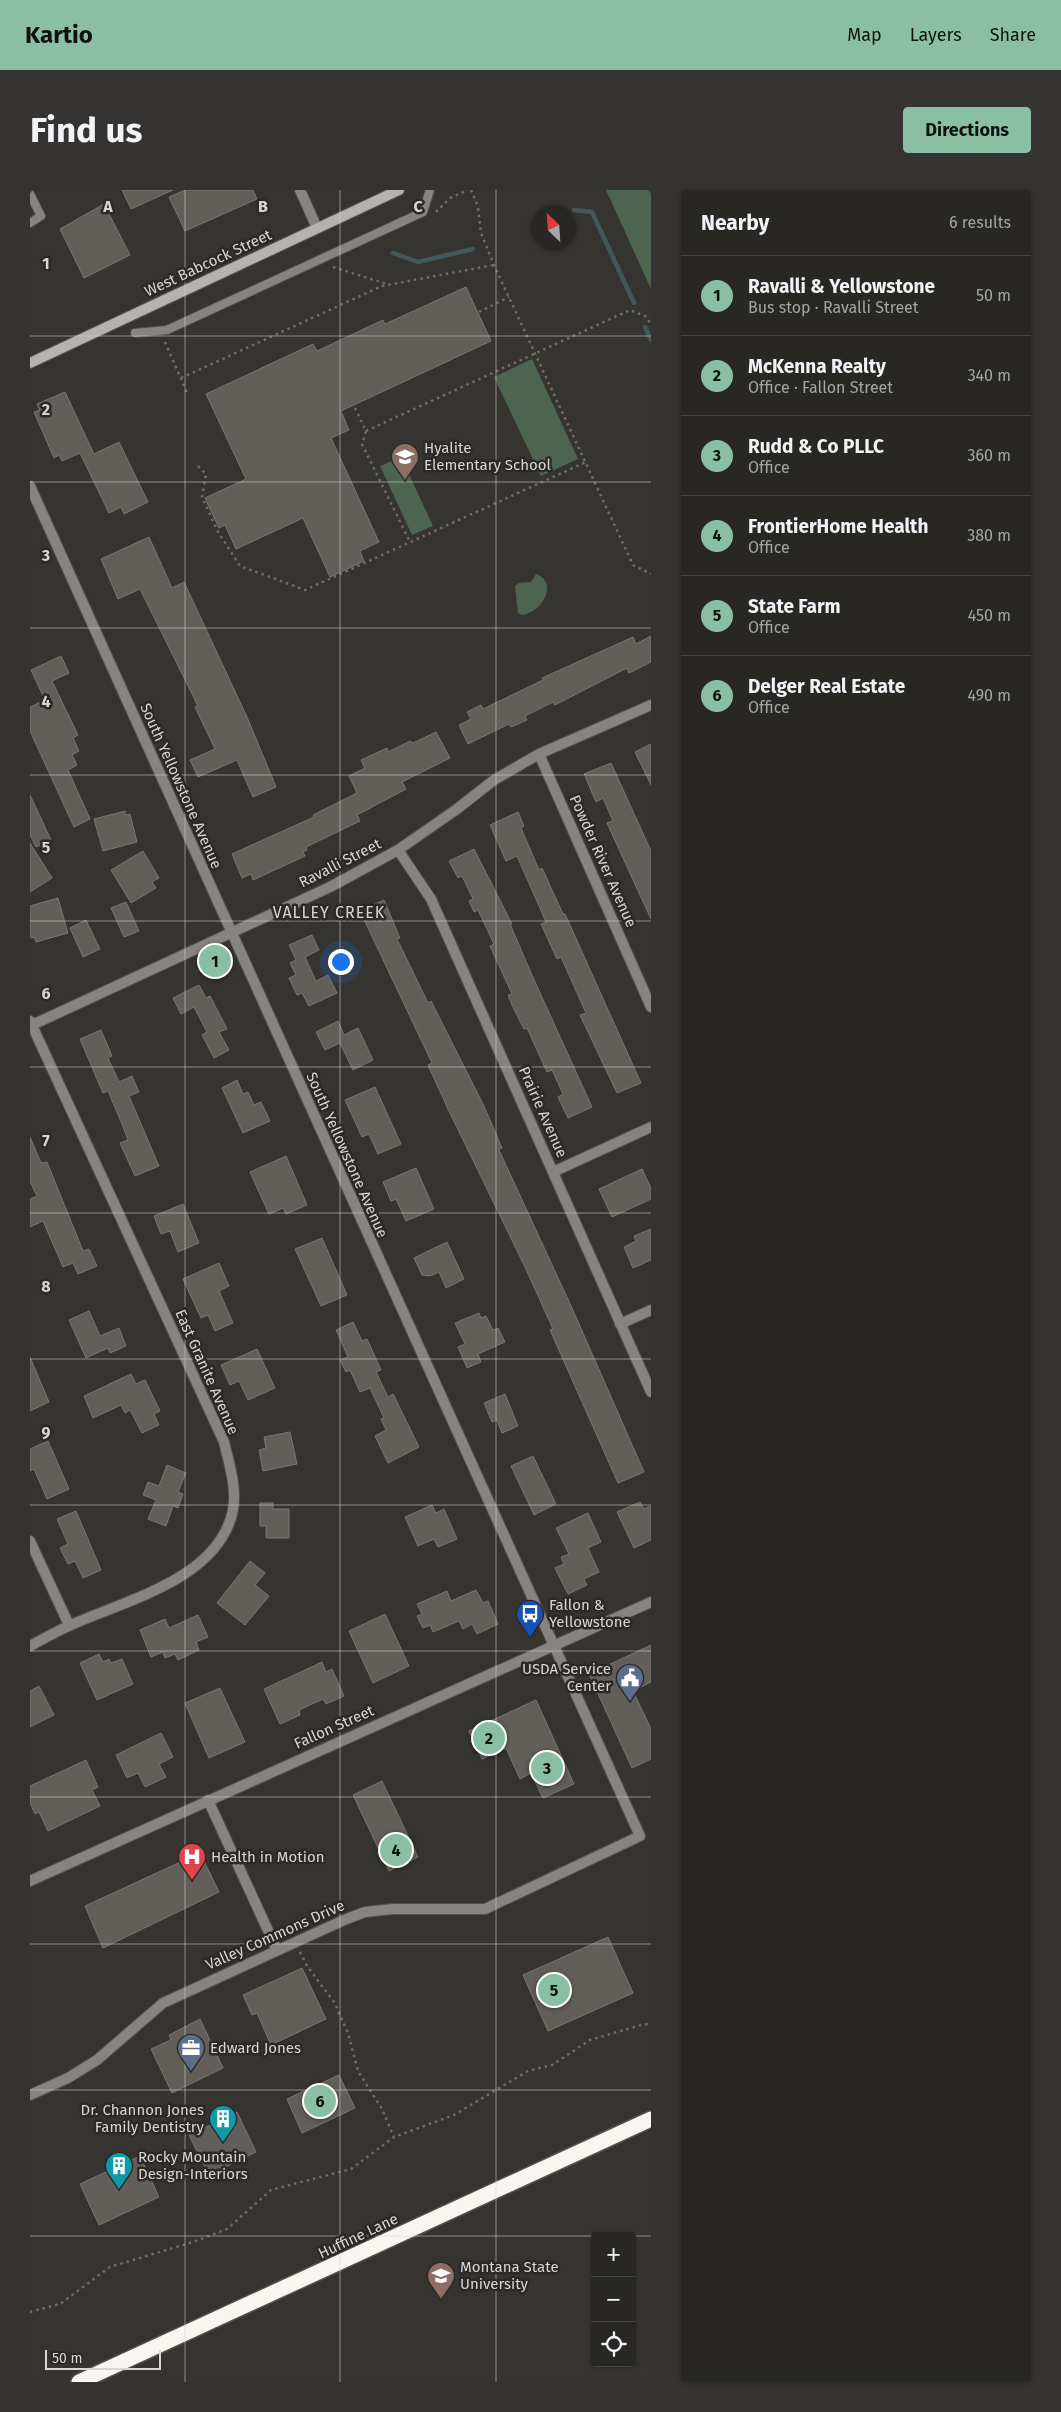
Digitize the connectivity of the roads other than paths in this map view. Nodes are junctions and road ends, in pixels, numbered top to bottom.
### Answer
1 (300, 190) edge
2 (399, 190) edge
3 (430, 190) edge
4 (30, 194) edge
5 (30, 223) edge
6 (317, 228) junction
7 (135, 333) dead end
8 (30, 363) edge
9 (30, 486) edge
10 (651, 705) edge
11 (539, 754) junction
12 (398, 850) junction
13 (230, 932) junction
14 (651, 1006) edge
15 (31, 1024) edge
16 (651, 1126) edge
17 (553, 1172) junction
18 (651, 1310) edge
19 (620, 1324) junction
20 (651, 1392) edge
21 (30, 1542) edge
22 (651, 1602) edge
23 (69, 1625) junction
24 (30, 1646) edge
25 (552, 1646) junction
26 (208, 1800) junction
27 (640, 1836) joint
28 (30, 1881) edge
29 (277, 1950) junction
30 (30, 2095) edge
31 (651, 2119) edge
32 (78, 2382) edge

1 - 6 street
2 - 6 street, West Babcock Street
3 - 7 lane
4 - 5 lane
6 - 8 street, West Babcock Street
9 - 13 street, South Yellowstone Avenue
10 - 11 street, Ravalli Street
11 - 12 street, Ravalli Street
11 - 14 street, Powder River Avenue
12 - 13 street, Ravalli Street
12 - 17 street, Prairie Avenue
13 - 15 street, Ravalli Street
13 - 25 street, South Yellowstone Avenue
15 - 23 street, East Granite Avenue
16 - 17 street
17 - 19 street, Prairie Avenue
18 - 19 street
19 - 20 street, Prairie Avenue
21 - 23 street
22 - 25 street, Fallon Street
23 - 24 street, East Granite Avenue
25 - 26 street, Fallon Street
25 - 27 street, South Yellowstone Avenue
26 - 28 street, Fallon Street
26 - 29 street
27 - 29 street, Valley Commons Drive
29 - 30 street, Valley Commons Drive
31 - 32 highway, Huffine Lane

